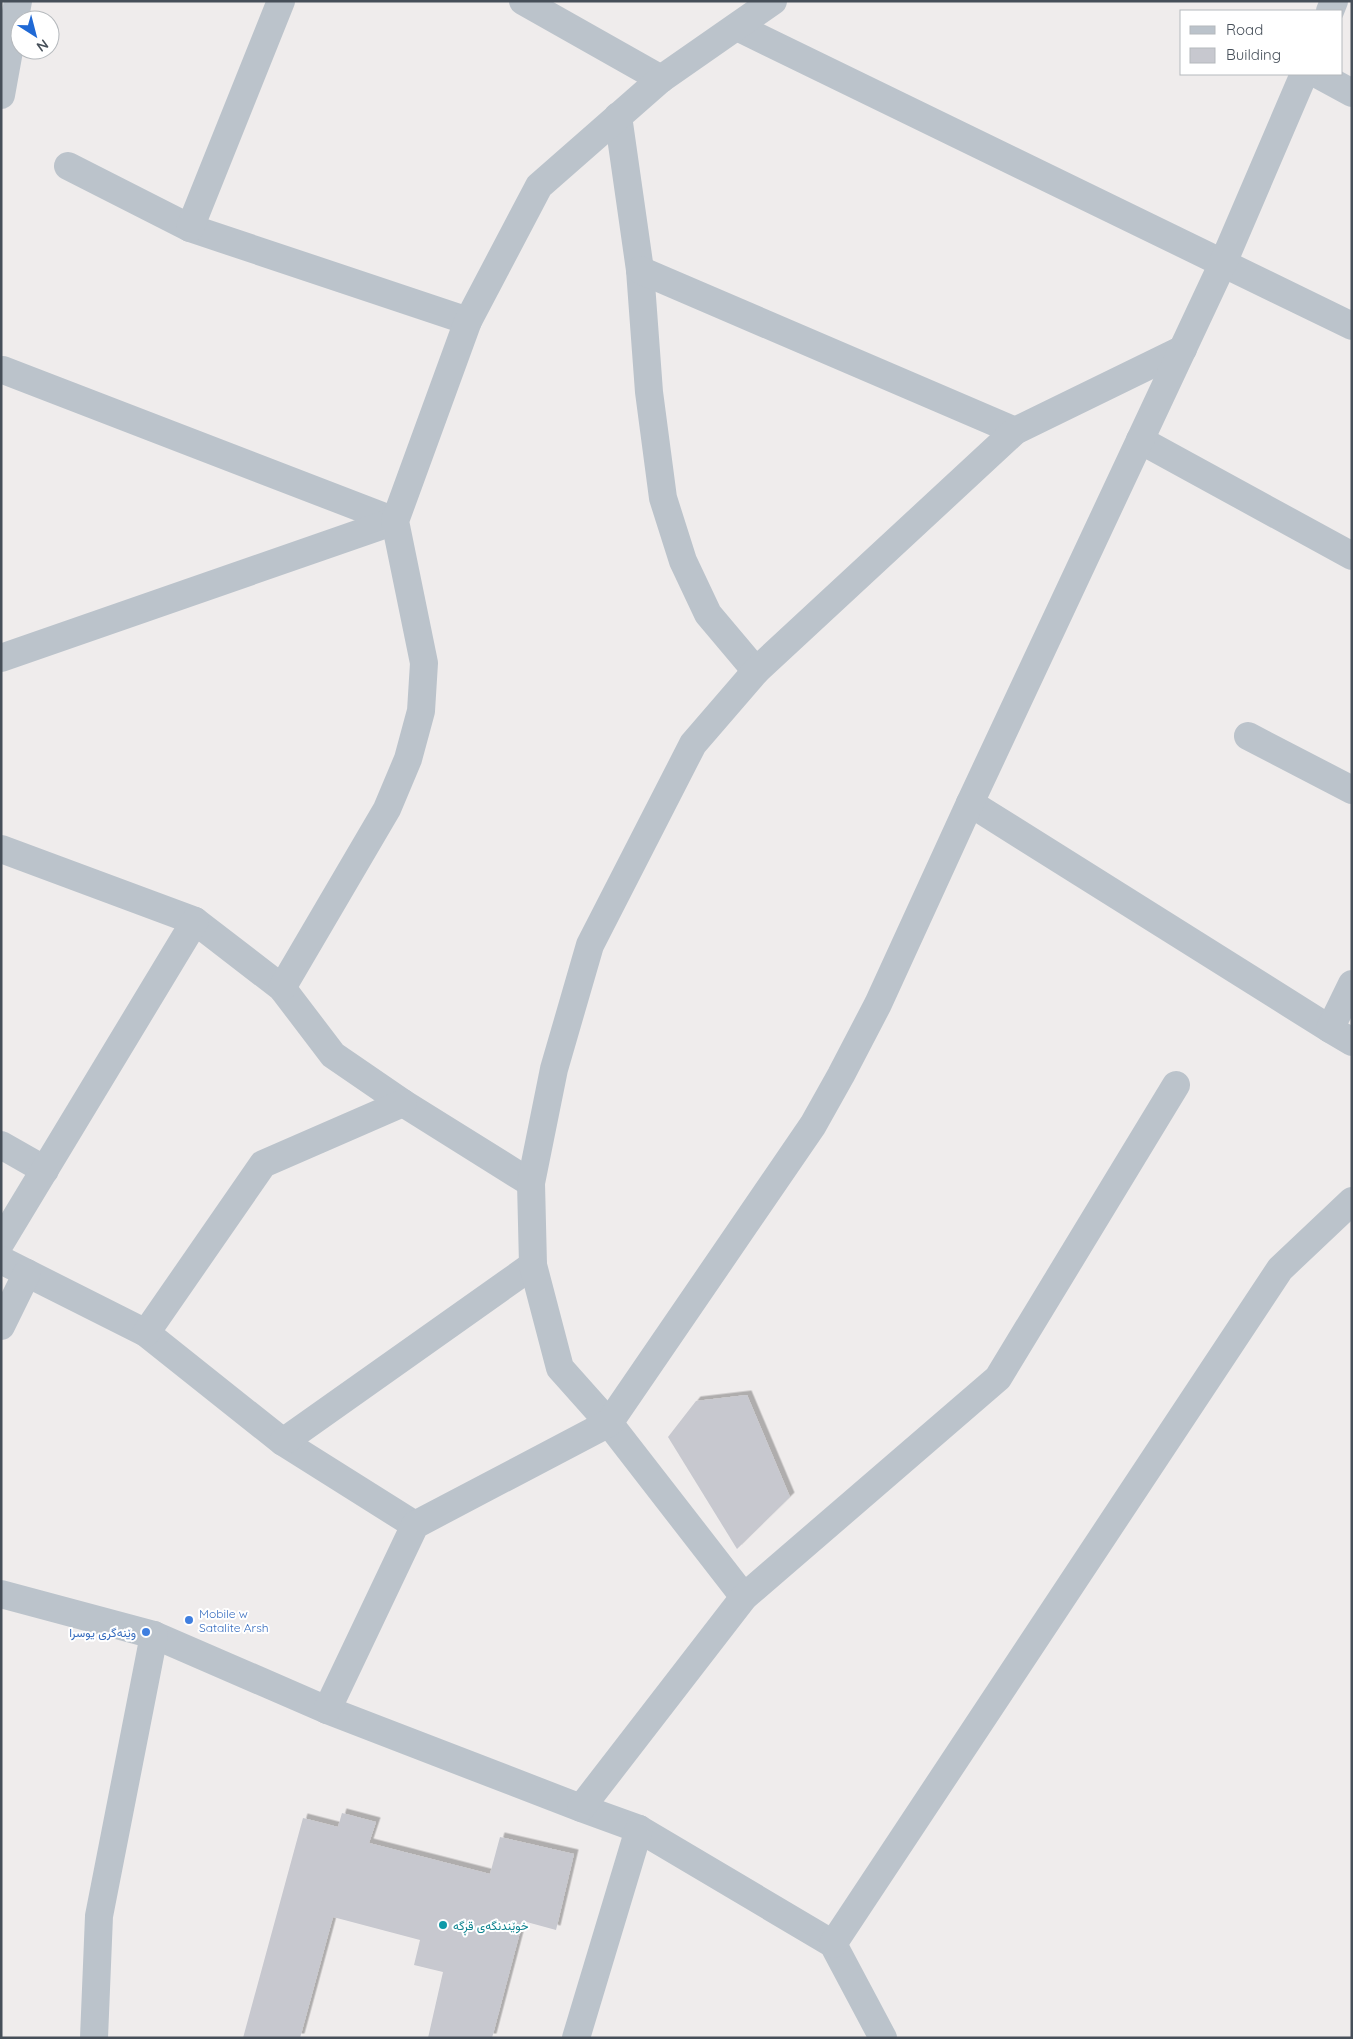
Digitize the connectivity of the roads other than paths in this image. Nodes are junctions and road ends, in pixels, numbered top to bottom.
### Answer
1 (18, 1) edge
2 (281, 1) edge
3 (523, 1) edge
4 (773, 1) edge
5 (737, 27) junction
6 (1304, 75) edge
7 (1319, 75) edge
8 (661, 79) junction
9 (1352, 93) edge
10 (1, 95) edge
11 (618, 116) junction
12 (68, 166) dead end
13 (190, 228) junction
14 (1223, 263) junction
15 (640, 270) junction
16 (468, 321) junction
17 (1352, 326) edge
18 (1183, 349) junction
19 (3, 370) dead end
20 (1015, 431) junction
21 (1140, 440) junction
22 (396, 521) junction
23 (1352, 556) edge
24 (1, 658) edge
25 (756, 671) junction
26 (1248, 736) dead end
27 (1352, 790) edge
28 (970, 803) junction
29 (1, 849) edge
30 (195, 921) junction
31 (1352, 984) edge
32 (282, 988) junction
33 (1341, 1036) edge
34 (1176, 1085) dead end
35 (403, 1103) junction
36 (1, 1145) edge
37 (45, 1170) junction
38 (531, 1183) junction
39 (1352, 1202) edge
40 (1, 1242) edge
41 (1, 1260) edge
42 (533, 1265) junction
43 (27, 1273) junction
44 (1, 1326) edge
45 (146, 1333) junction
46 (609, 1423) junction
47 (283, 1442) junction
48 (415, 1525) junction
49 (1, 1594) edge
50 (744, 1597) junction
51 (154, 1635) junction
52 (327, 1710) junction
53 (581, 1808) junction
54 (639, 1829) junction
55 (833, 1944) junction
56 (94, 2038) edge
57 (576, 2038) edge
58 (883, 2038) edge

1 - 10 street
2 - 13 street
3 - 8 street
4 - 5 street
5 - 8 street
5 - 14 street
6 - 14 street
7 - 9 street
8 - 11 street
11 - 15 street
11 - 16 street
12 - 13 street
13 - 16 street
14 - 17 street
14 - 18 street
15 - 20 street
15 - 25 street
16 - 22 street
18 - 20 street
18 - 21 street
19 - 22 street
20 - 25 street
21 - 23 street
21 - 28 street
22 - 24 street
22 - 32 street
25 - 38 street
26 - 27 street
28 - 33 street
28 - 46 street
29 - 30 street
30 - 32 street
30 - 37 street
31 - 33 street
32 - 35 street
34 - 50 street
35 - 38 street
35 - 45 street
36 - 37 street
37 - 40 street
38 - 42 street
39 - 55 street
41 - 43 street
42 - 46 street
42 - 47 street
43 - 44 street
43 - 45 street
45 - 47 street
46 - 48 street
46 - 50 street
47 - 48 street
48 - 52 street
49 - 51 street
50 - 53 street
51 - 52 street
51 - 56 street
52 - 53 street
53 - 54 street
54 - 55 street
54 - 57 street
55 - 58 street

